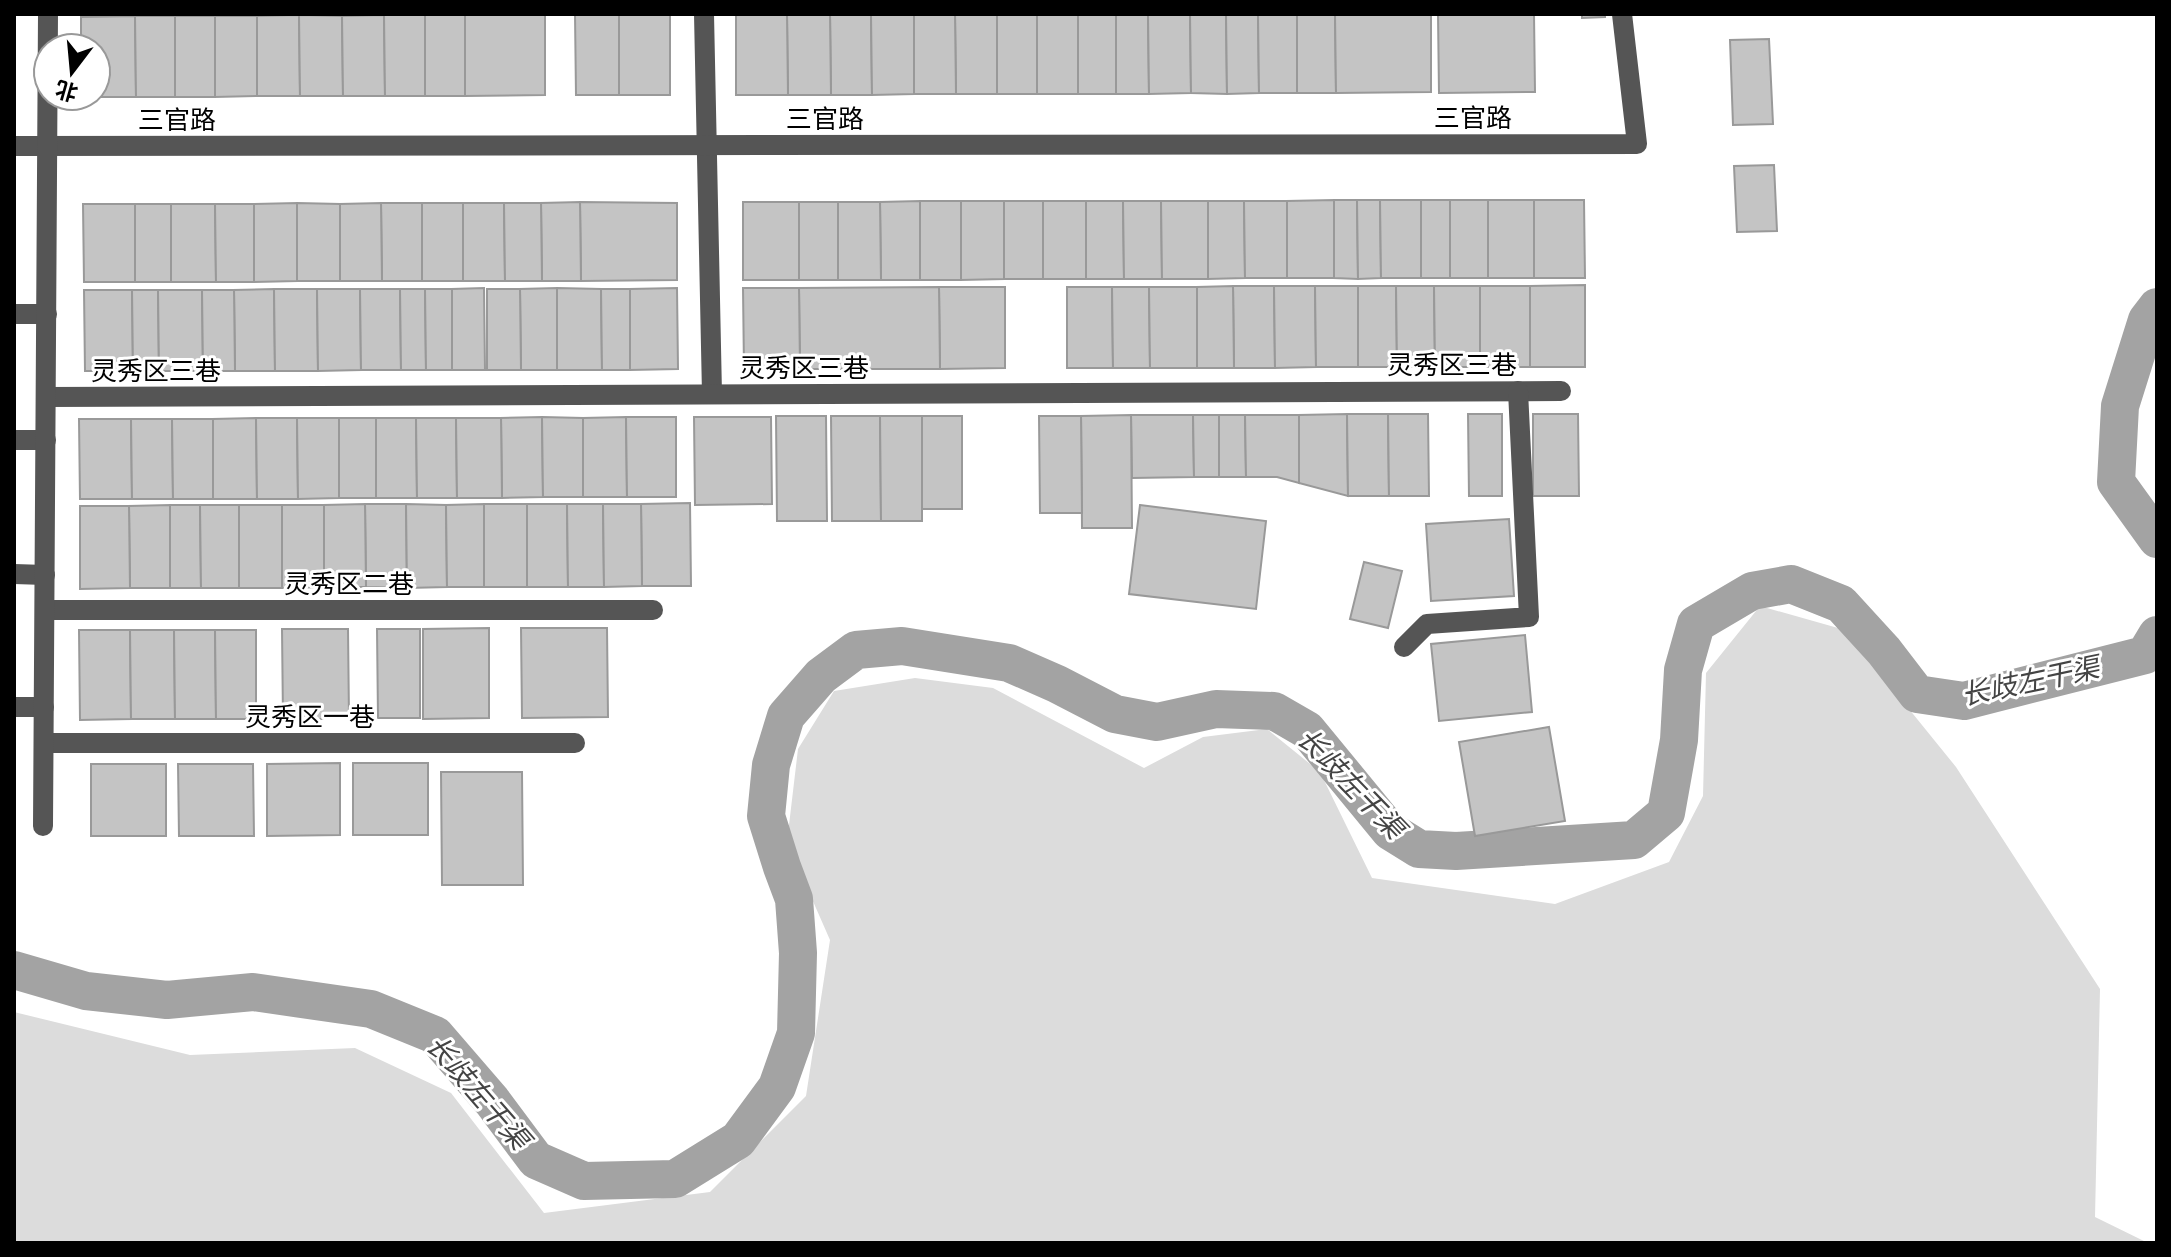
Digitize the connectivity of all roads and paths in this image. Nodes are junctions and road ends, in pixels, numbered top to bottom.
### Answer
1 (48, 14) edge
2 (704, 14) edge
3 (1622, 14) edge
4 (707, 145) junction
5 (14, 146) edge
6 (48, 146) junction
7 (14, 314) edge
8 (47, 314) junction
9 (1518, 391) junction
10 (1561, 391) dead end
11 (712, 394) junction
12 (46, 397) junction
13 (14, 440) edge
14 (46, 440) junction
15 (14, 574) edge
16 (45, 575) junction
17 (45, 610) junction
18 (653, 610) dead end
19 (1404, 647) dead end
20 (14, 707) edge
21 (44, 707) junction
22 (44, 743) junction
23 (575, 743) dead end
24 (43, 826) dead end

1 - 6 street
2 - 4 street
3 - 4 street, 三官路
4 - 6 street, 三官路
4 - 11 street
5 - 6 street, 三官路
6 - 8 street
7 - 8 street
8 - 12 street
9 - 10 street, 灵秀区三巷
9 - 11 street, 灵秀区三巷
9 - 19 street
11 - 12 street, 灵秀区三巷
12 - 14 street
13 - 14 street
14 - 16 street
15 - 16 street
16 - 17 street
17 - 18 street, 灵秀区二巷
17 - 21 street
20 - 21 street
21 - 22 street
22 - 23 street, 灵秀区一巷
22 - 24 street

